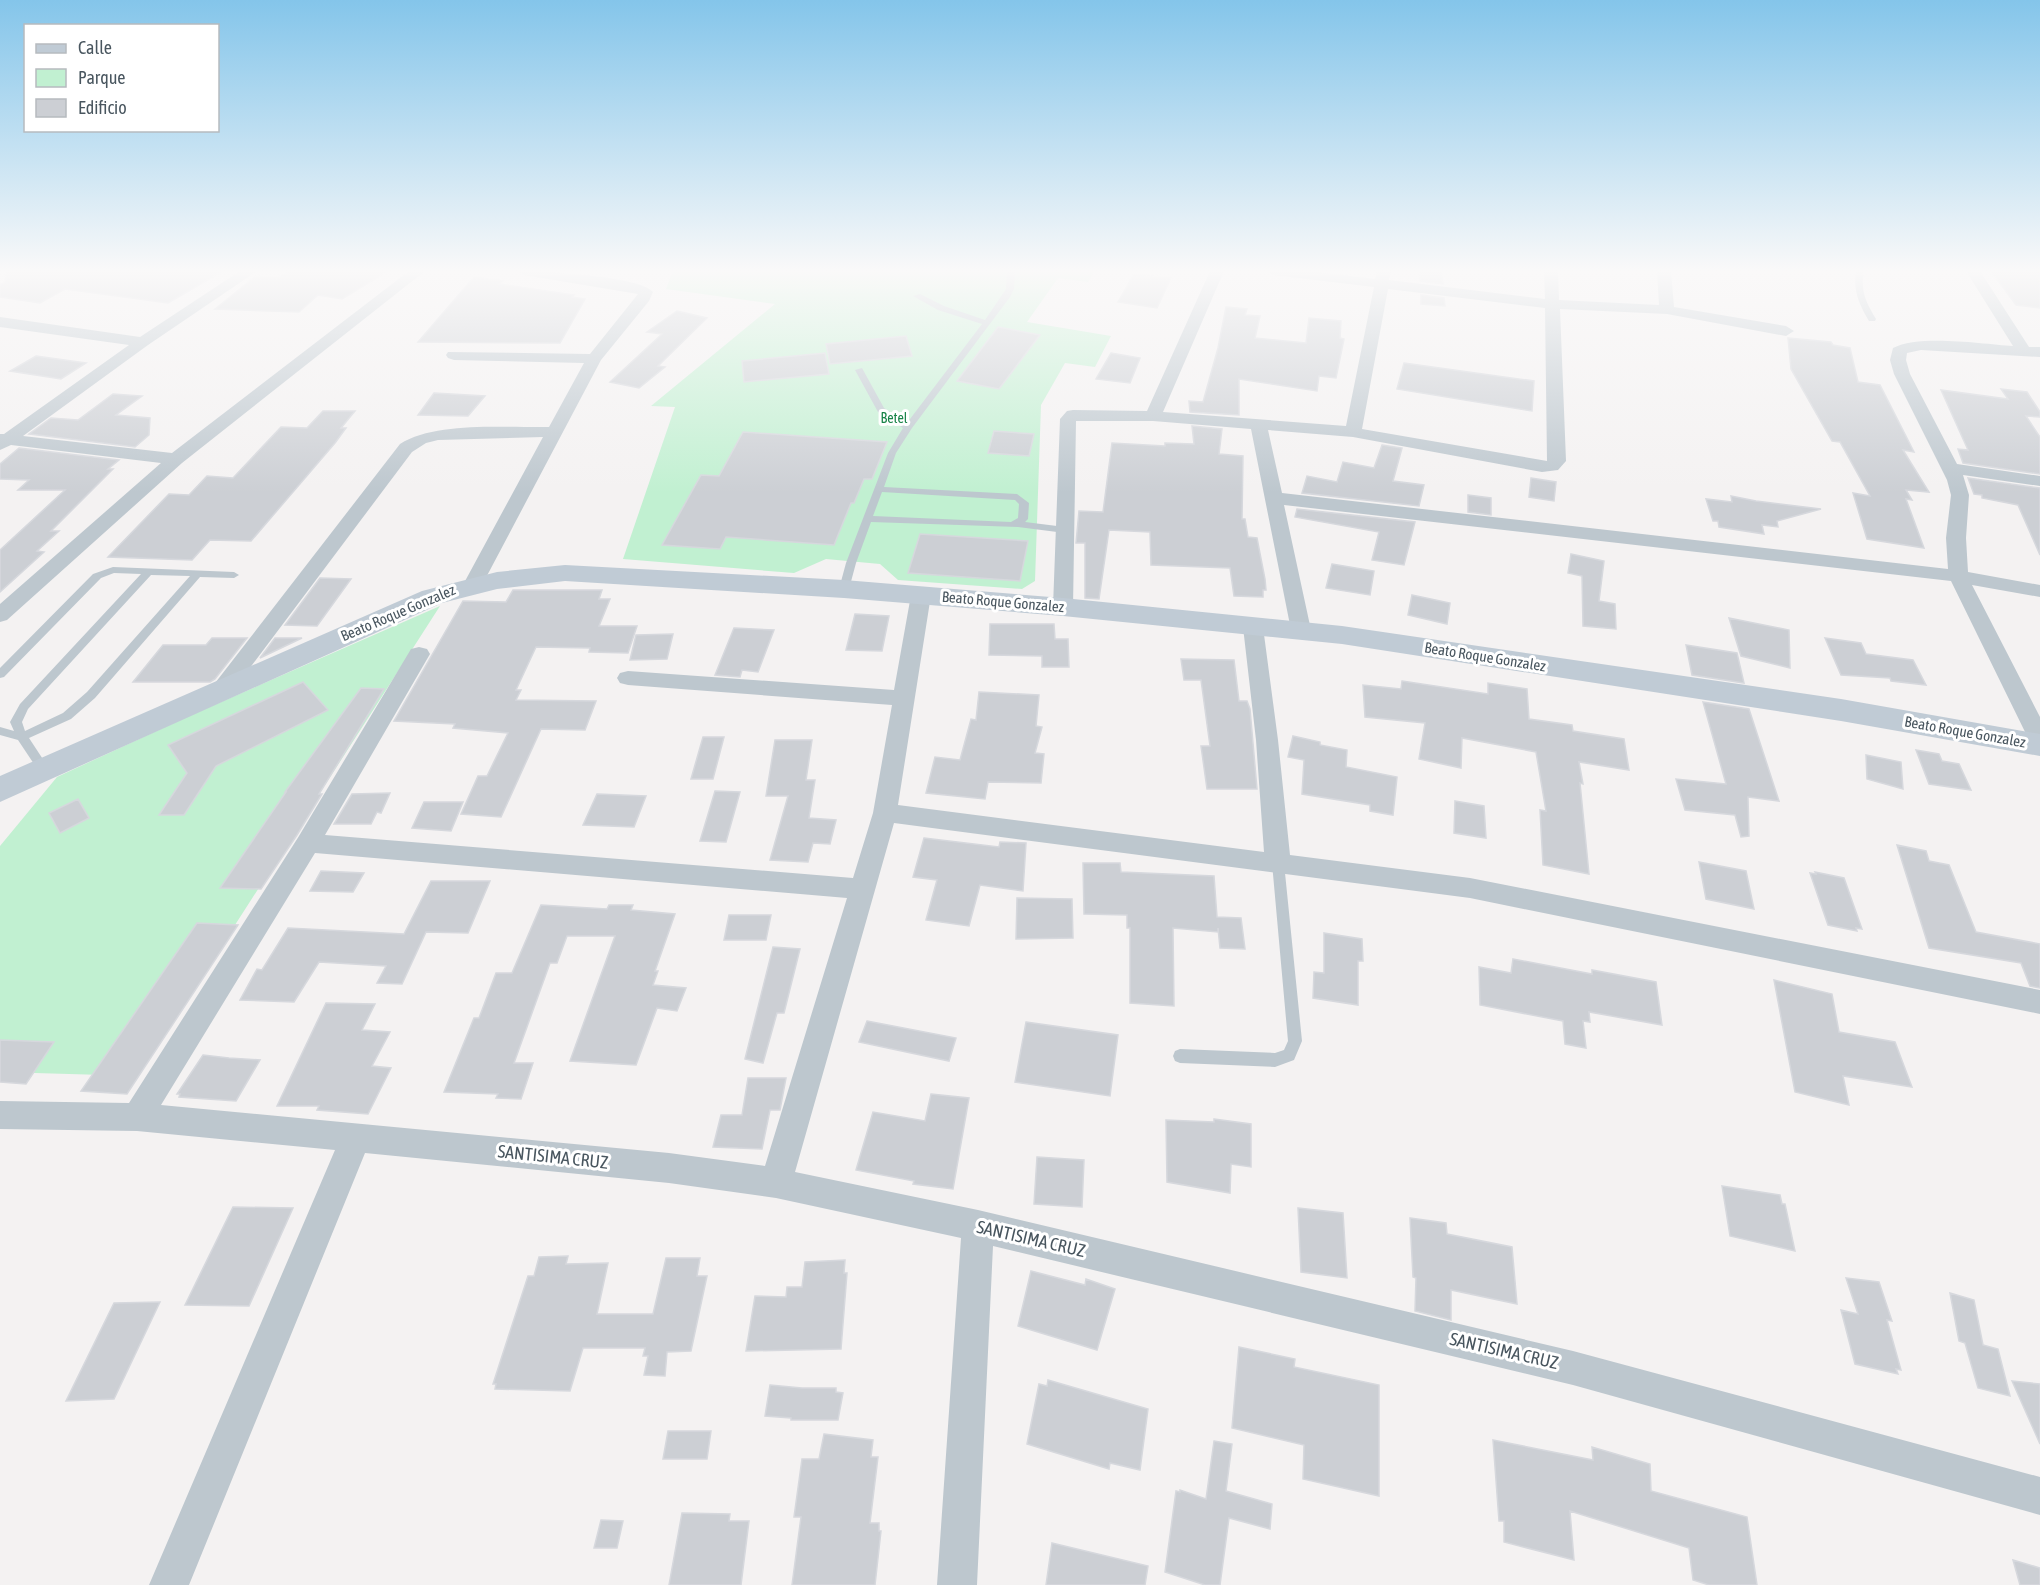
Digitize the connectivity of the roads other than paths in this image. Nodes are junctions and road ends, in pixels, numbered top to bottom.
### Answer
1 (139, 345) edge
2 (323, 345) edge
3 (605, 345) edge
4 (970, 345) edge
5 (1185, 345) edge
6 (1370, 345) edge
7 (1553, 345) edge
8 (2032, 352) edge
9 (454, 356) dead end
10 (594, 359) junction
11 (859, 370) dead end
12 (1154, 416) junction
13 (1258, 423) junction
14 (908, 427) junction
15 (555, 432) junction
16 (1353, 432) junction
17 (2, 441) edge
18 (176, 459) junction
19 (1949, 468) junction
20 (2040, 481) edge
21 (879, 489) junction
22 (1274, 498) junction
23 (868, 519) junction
24 (1018, 524) junction
25 (1065, 530) junction
26 (148, 572) junction
27 (198, 573) junction
28 (234, 575) dead end
29 (1958, 576) junction
30 (474, 583) junction
31 (844, 589) junction
32 (2040, 591) edge
33 (921, 595) junction
34 (1063, 607) junction
35 (0, 615) edge
36 (1253, 627) junction
37 (1301, 630) junction
38 (419, 654) dead end
39 (0, 674) edge
40 (628, 678) dead end
41 (220, 692) junction
42 (904, 698) junction
43 (0, 731) edge
44 (22, 737) junction
45 (2040, 740) edge
46 (2040, 745) edge
47 (44, 770) junction
48 (0, 790) edge
49 (885, 813) junction
50 (308, 843) junction
51 (1278, 863) junction
52 (862, 889) junction
53 (2040, 1002) edge
54 (1180, 1056) dead end
55 (0, 1115) edge
56 (137, 1117) junction
57 (356, 1137) junction
58 (776, 1183) junction
59 (978, 1226) junction
60 (2040, 1496) edge
61 (169, 1585) edge
62 (957, 1585) edge

1 - 17 street
2 - 18 street
3 - 10 street
4 - 14 lane
5 - 12 street
6 - 16 street
7 - 16 street
8 - 19 street
9 - 10 street
10 - 15 street
11 - 14 lane
12 - 13 street
12 - 25 street
13 - 16 street
13 - 22 street
14 - 21 lane
15 - 30 street
15 - 41 street
17 - 18 street
18 - 35 street
19 - 20 street
19 - 29 street
21 - 23 lane
21 - 24 lane
22 - 29 street
22 - 37 street
23 - 24 lane
23 - 31 lane
24 - 25 lane
25 - 34 street
26 - 27 lane
26 - 39 lane
26 - 44 lane
27 - 28 lane
27 - 44 lane
29 - 32 street
29 - 45 street
30 - 31 street, Beato Roque Gonzalez
30 - 41 street, Beato Roque Gonzalez
31 - 33 street, Beato Roque Gonzalez
33 - 34 street, Beato Roque Gonzalez
33 - 42 street
34 - 36 street, Beato Roque Gonzalez
36 - 37 street, Beato Roque Gonzalez
36 - 51 street
37 - 46 street, Beato Roque Gonzalez
38 - 50 street
40 - 42 street
41 - 47 street, Beato Roque Gonzalez
42 - 49 street
43 - 44 lane
44 - 47 lane
47 - 48 street, Beato Roque Gonzalez
49 - 51 street
49 - 52 street
50 - 52 street
50 - 56 street
51 - 53 street
51 - 54 lane
52 - 58 street
55 - 56 street, SANTISIMA CRUZ
56 - 57 street, SANTISIMA CRUZ
57 - 58 street, SANTISIMA CRUZ
57 - 61 street
58 - 59 street, SANTISIMA CRUZ
59 - 60 street, SANTISIMA CRUZ
59 - 62 street

